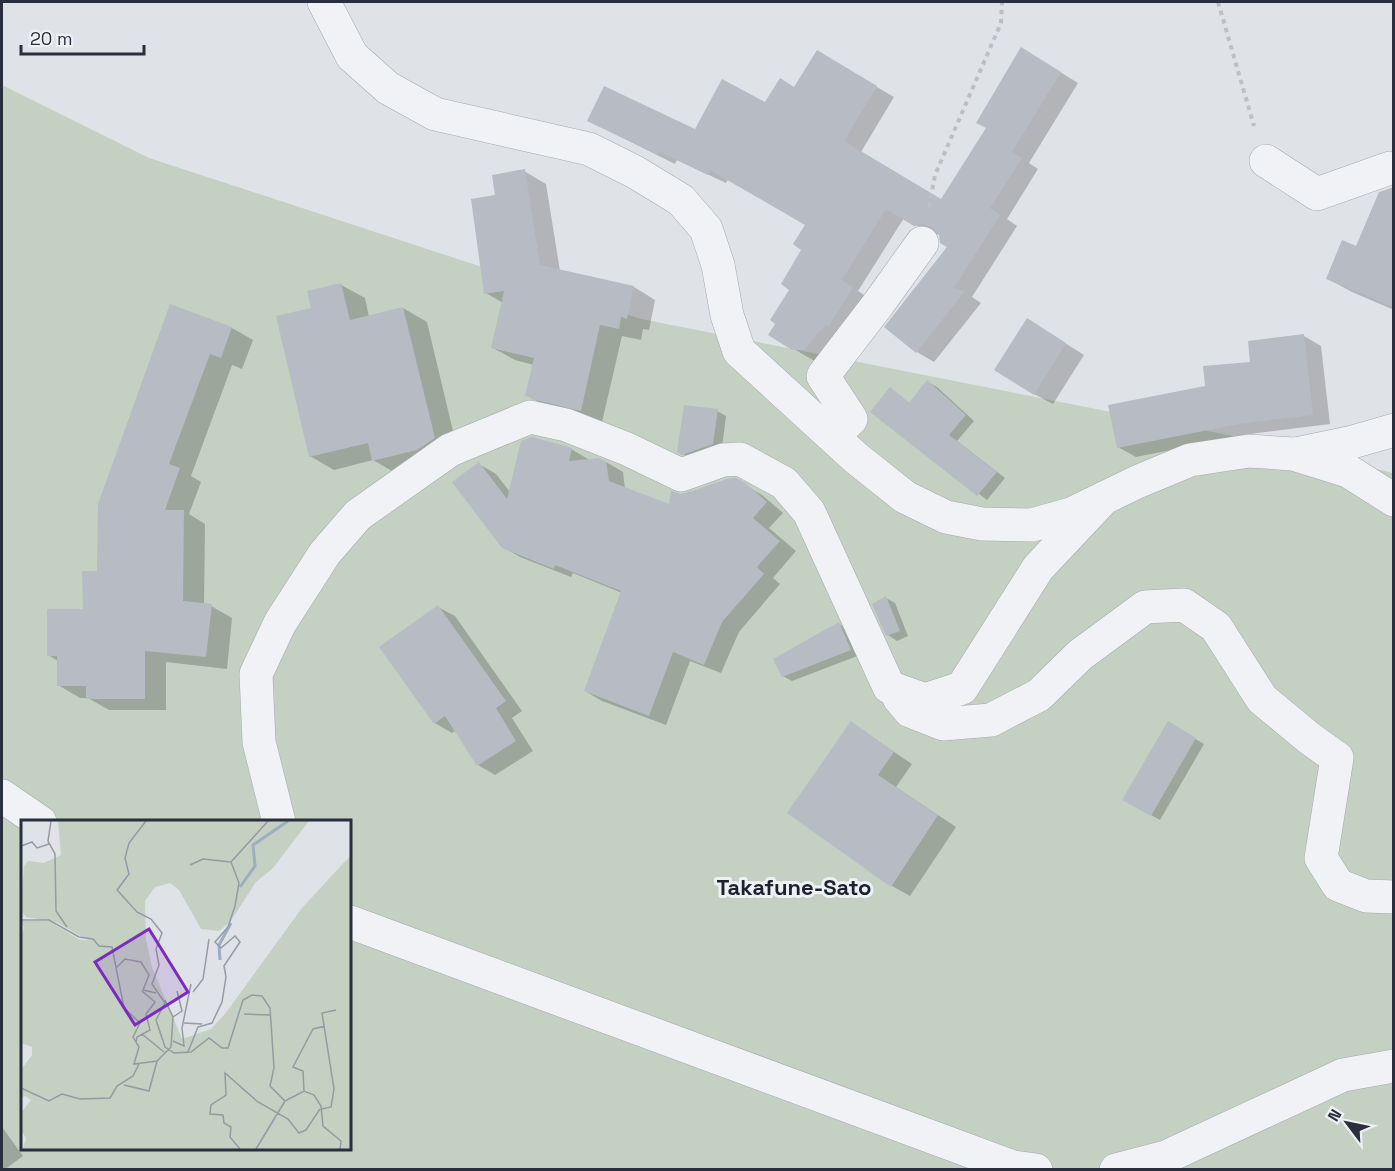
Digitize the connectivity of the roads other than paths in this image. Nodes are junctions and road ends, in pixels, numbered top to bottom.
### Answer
1 (324, 2) edge
2 (1266, 161) road end
3 (1394, 169) edge
4 (922, 243) road end
5 (1394, 430) edge
6 (833, 436) junction
7 (1293, 454) junction
8 (1104, 498) junction
9 (1394, 500) edge
10 (889, 687) junction
11 (2, 796) edge
12 (37, 820) edge
13 (278, 820) edge
14 (1394, 897) edge
15 (351, 922) edge
16 (1394, 1066) edge
17 (1036, 1170) edge
18 (1116, 1170) edge

1 - 6 street
2 - 3 street
4 - 6 street
5 - 7 street
6 - 8 street
7 - 8 street
7 - 9 street
8 - 10 street
10 - 13 street
10 - 14 street
11 - 12 street
15 - 17 street
16 - 18 street

